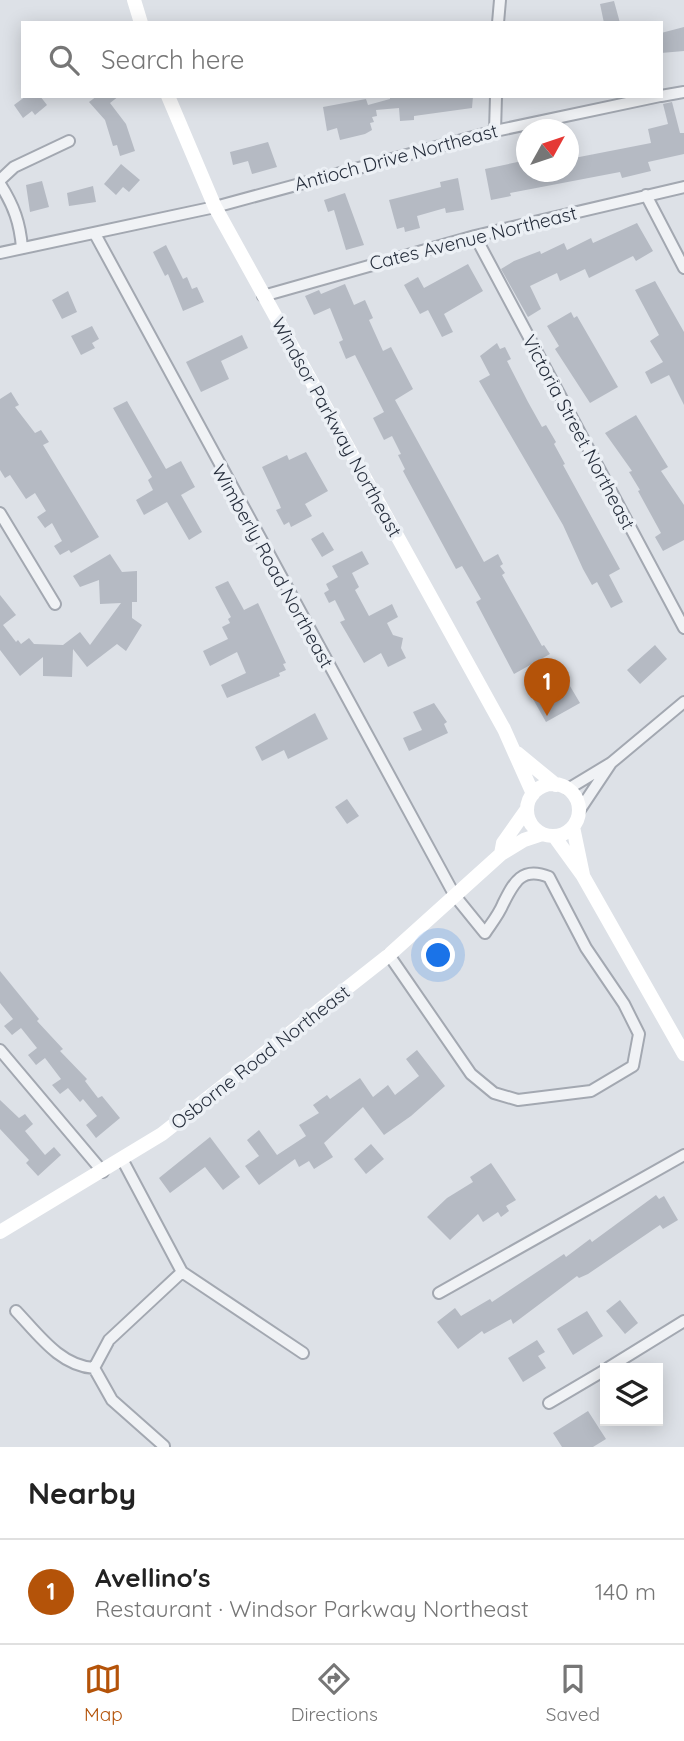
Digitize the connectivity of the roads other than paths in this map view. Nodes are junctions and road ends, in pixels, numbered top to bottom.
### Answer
1 (134, 0) edge
2 (500, 0) edge
3 (140, 21) edge
4 (498, 21) edge
5 (684, 92) edge
6 (663, 96) edge
7 (169, 98) edge
8 (496, 98) edge
9 (652, 98) edge
10 (495, 131) junction
11 (69, 141) dead end
12 (0, 182) edge
13 (684, 187) edge
14 (646, 195) junction
15 (215, 207) junction
16 (95, 233) junction
17 (475, 236) junction
18 (22, 248) junction
19 (0, 253) edge
20 (684, 268) edge
21 (263, 296) junction
22 (0, 513) edge
23 (55, 604) dead end
24 (684, 628) edge
25 (683, 705) edge
26 (517, 753) junction
27 (611, 763) junction
28 (562, 787) junction
29 (533, 794) junction
30 (527, 809) junction
31 (579, 811) junction
32 (573, 827) junction
33 (548, 835) junction
34 (501, 855) junction
35 (583, 876) junction
36 (455, 896) junction
37 (389, 955) junction
38 (0, 1050) edge
39 (684, 1054) edge
40 (684, 1155) edge
41 (122, 1159) junction
42 (103, 1172) junction
43 (0, 1233) edge
44 (183, 1272) junction
45 (439, 1293) dead end
46 (16, 1311) dead end
47 (684, 1321) edge
48 (303, 1353) dead end
49 (617, 1363) edge
50 (94, 1368) junction
51 (600, 1373) edge
52 (549, 1403) dead end
53 (164, 1446) edge

1 - 3 street
2 - 4 street
5 - 6 street, Antioch Drive Northeast
7 - 15 street, Windsor Parkway Northeast
8 - 10 street
9 - 10 street, Antioch Drive Northeast
10 - 15 street, Antioch Drive Northeast
11 - 12 street
12 - 18 street
13 - 14 street, Cates Avenue Northeast
14 - 17 street, Cates Avenue Northeast
14 - 20 street
15 - 16 street, Antioch Drive Northeast
15 - 21 street, Windsor Parkway Northeast
16 - 18 street, Antioch Drive Northeast
16 - 36 street, Wimberly Road Northeast
17 - 21 street, Cates Avenue Northeast
17 - 24 street, Victoria Street Northeast
18 - 19 street, Antioch Drive Northeast
21 - 26 street, Windsor Parkway Northeast
22 - 23 street
25 - 27 street
26 - 28 street, Windsor Parkway Northeast
26 - 29 street, Windsor Parkway Northeast
27 - 28 street
27 - 31 street
28 - 29 street
28 - 31 street
29 - 30 street
30 - 33 street
30 - 34 street, Osborne Road Northeast
31 - 32 street
32 - 33 street
32 - 35 street
33 - 34 street, Osborne Road Northeast
33 - 35 street
34 - 36 street, Osborne Road Northeast
35 - 39 street
36 - 37 street, Osborne Road Northeast
36 - 37 street, Wimberly Road Northeast
37 - 41 street, Osborne Road Northeast
38 - 42 street
40 - 45 street
41 - 42 street, Osborne Road Northeast
41 - 44 street
42 - 43 street, Osborne Road Northeast
44 - 48 street
44 - 50 street
46 - 50 street
47 - 49 street
50 - 53 street
51 - 52 street

